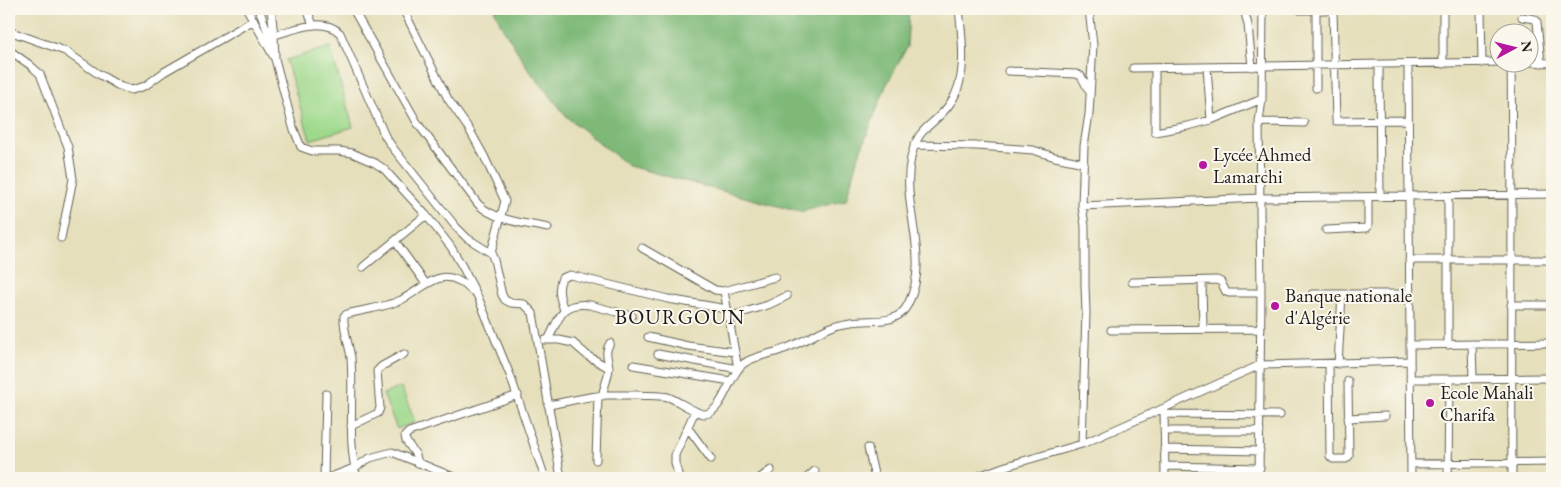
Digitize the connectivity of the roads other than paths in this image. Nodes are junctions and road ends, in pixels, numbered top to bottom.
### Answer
1 (247, 9) edge
2 (259, 9) edge
3 (271, 9) edge
4 (307, 9) edge
5 (353, 9) edge
6 (402, 9) edge
7 (959, 9) edge
8 (1089, 9) edge
9 (1244, 9) edge
10 (1263, 9) edge
11 (1300, 9) edge
12 (1443, 9) edge
13 (1481, 9) edge
14 (1316, 10) edge
15 (1522, 17) dead end
16 (254, 20) junction
17 (313, 24) junction
18 (9, 31) edge
19 (274, 35) junction
20 (274, 49) junction
21 (9, 50) edge
22 (275, 59) junction
23 (1482, 63) junction
24 (1488, 63) edge
25 (1538, 63) edge
26 (1541, 63) junction
27 (1552, 63) edge
28 (1444, 64) junction
29 (1335, 65) junction
30 (1379, 65) junction
31 (1408, 65) junction
32 (1316, 66) junction
33 (1252, 67) junction
34 (1263, 67) junction
35 (1133, 68) dead end
36 (1155, 68) junction
37 (1207, 68) junction
38 (1008, 71) dead end
39 (1511, 72) edge
40 (1316, 88) dead end
41 (1090, 92) junction
42 (1262, 99) junction
43 (1211, 120) junction
44 (1408, 120) junction
45 (1379, 121) junction
46 (1259, 122) junction
47 (1304, 123) dead end
48 (914, 145) junction
49 (1084, 163) junction
50 (1552, 194) edge
51 (1513, 195) junction
52 (1409, 196) junction
53 (1448, 196) junction
54 (1368, 197) junction
55 (1380, 197) junction
56 (1260, 198) junction
57 (1082, 206) junction
58 (426, 215) junction
59 (501, 218) junction
60 (548, 228) dead end
61 (1326, 230) dead end
62 (61, 238) dead end
63 (395, 241) junction
64 (642, 248) dead end
65 (491, 253) junction
66 (1409, 260) junction
67 (1511, 260) junction
68 (1552, 260) edge
69 (1447, 261) junction
70 (363, 267) dead end
71 (775, 277) dead end
72 (1202, 280) junction
73 (1132, 282) dead end
74 (426, 284) junction
75 (724, 291) junction
76 (1262, 293) junction
77 (1312, 294) dead end
78 (1342, 294) junction
79 (1409, 294) junction
80 (477, 295) junction
81 (787, 296) dead end
82 (1512, 305) junction
83 (1552, 305) edge
84 (564, 310) junction
85 (728, 313) junction
86 (632, 316) dead end
87 (1202, 329) junction
88 (1261, 329) junction
89 (1111, 330) dead end
90 (648, 337) dead end
91 (548, 340) junction
92 (538, 342) junction
93 (610, 343) dead end
94 (1552, 343) edge
95 (1472, 344) junction
96 (1512, 344) junction
97 (1410, 345) junction
98 (1448, 345) junction
99 (735, 352) junction
100 (404, 354) dead end
101 (658, 354) dead end
102 (1410, 361) junction
103 (1328, 364) junction
104 (1338, 364) junction
105 (633, 365) dead end
106 (1260, 365) junction
107 (609, 368) junction
108 (738, 369) junction
109 (1512, 378) junction
110 (1552, 378) edge
111 (1410, 379) junction
112 (1449, 379) junction
113 (1472, 379) junction
114 (731, 381) junction
115 (1348, 382) dead end
116 (326, 394) dead end
117 (518, 396) junction
118 (600, 396) junction
119 (548, 405) junction
120 (695, 411) junction
121 (1164, 411) junction
122 (1260, 414) junction
123 (1280, 415) dead end
124 (1385, 416) dead end
125 (1348, 418) junction
126 (351, 426) junction
127 (688, 428) junction
128 (1164, 431) junction
129 (1260, 431) junction
130 (1082, 444) junction
131 (868, 448) dead end
132 (1164, 449) junction
133 (1260, 451) junction
134 (711, 459) dead end
135 (596, 460) dead end
136 (1552, 462) edge
137 (418, 463) junction
138 (1448, 463) junction
139 (1512, 463) junction
140 (1411, 464) junction
141 (1165, 466) junction
142 (354, 468) junction
143 (1260, 468) junction
144 (771, 470) dead end
145 (815, 471) dead end
146 (678, 474) dead end
147 (326, 478) edge
148 (357, 478) edge
149 (456, 478) edge
150 (545, 478) edge
151 (561, 478) edge
152 (760, 478) edge
153 (807, 478) edge
154 (874, 478) edge
155 (973, 478) edge
156 (1165, 478) edge
157 (1260, 478) edge
158 (1411, 478) edge
159 (1448, 478) edge
160 (1512, 478) edge

1 - 16 street
2 - 20 street
3 - 19 street
4 - 17 street
5 - 59 street
6 - 59 street
7 - 48 street
8 - 41 street
9 - 33 street
10 - 34 street
11 - 14 street
12 - 28 street
13 - 23 street
14 - 29 street
14 - 32 street
15 - 26 street
16 - 18 street
16 - 22 street
17 - 19 street
17 - 65 street
19 - 20 street
20 - 22 street
21 - 62 street
22 - 58 street
23 - 24 street
23 - 28 street
25 - 26 street
26 - 27 street
28 - 31 street
29 - 30 street
29 - 32 street
29 - 45 street
30 - 31 street
30 - 45 street
31 - 44 street
32 - 34 street
32 - 40 street
33 - 34 street
33 - 37 street
34 - 42 street
35 - 36 street
36 - 37 street
36 - 43 street
37 - 43 street
38 - 41 street
39 - 51 street
41 - 49 street
42 - 43 street
42 - 46 street
44 - 45 street
44 - 52 street
45 - 55 street
46 - 47 street
46 - 56 street
48 - 49 street
48 - 108 street
49 - 57 street
50 - 51 street
51 - 53 street
51 - 67 street
52 - 53 street
52 - 55 street
52 - 66 street
53 - 69 street
54 - 55 street
54 - 56 street
54 - 61 street
56 - 57 street
56 - 76 street
57 - 130 street
58 - 63 street
58 - 80 street
59 - 60 street
59 - 65 street
63 - 70 street
63 - 74 street
64 - 75 street
65 - 92 street
66 - 69 street
66 - 79 street
67 - 68 street
67 - 69 street
67 - 82 street
69 - 98 street
71 - 75 street
72 - 73 street
72 - 76 street
72 - 87 street
74 - 80 street
74 - 126 street
75 - 85 street
76 - 88 street
77 - 78 street
78 - 79 street
78 - 104 street
79 - 97 street
80 - 117 street
81 - 85 street
82 - 83 street
82 - 96 street
84 - 85 street
84 - 86 street
84 - 91 street
85 - 99 street
87 - 88 street
87 - 89 street
88 - 106 street
90 - 99 street
91 - 92 street
91 - 107 street
92 - 119 street
93 - 107 street
94 - 96 street
95 - 96 street
95 - 98 street
95 - 113 street
96 - 109 street
97 - 98 street
97 - 102 street
99 - 108 street
100 - 126 street
101 - 108 street
102 - 104 street
102 - 111 street
103 - 104 street
103 - 106 street
103 - 125 street
105 - 114 street
106 - 121 street
106 - 122 street
107 - 118 street
108 - 114 street
109 - 110 street
109 - 113 street
109 - 139 street
111 - 112 street
111 - 140 street
112 - 113 street
112 - 138 street
114 - 120 street
115 - 125 street
116 - 147 street
117 - 137 street
117 - 150 street
118 - 119 street
118 - 120 street
118 - 135 street
119 - 151 street
120 - 127 street
121 - 122 street
121 - 128 street
121 - 130 street
122 - 123 street
122 - 129 street
124 - 125 street
126 - 142 street
127 - 134 street
127 - 146 street
128 - 129 street
128 - 132 street
129 - 133 street
130 - 155 street
131 - 154 street
132 - 133 street
132 - 141 street
133 - 143 street
136 - 139 street
137 - 142 street
137 - 149 street
138 - 139 street
138 - 140 street
138 - 159 street
139 - 160 street
140 - 158 street
141 - 143 street
141 - 156 street
142 - 147 street
142 - 148 street
143 - 157 street
144 - 152 street
145 - 153 street

